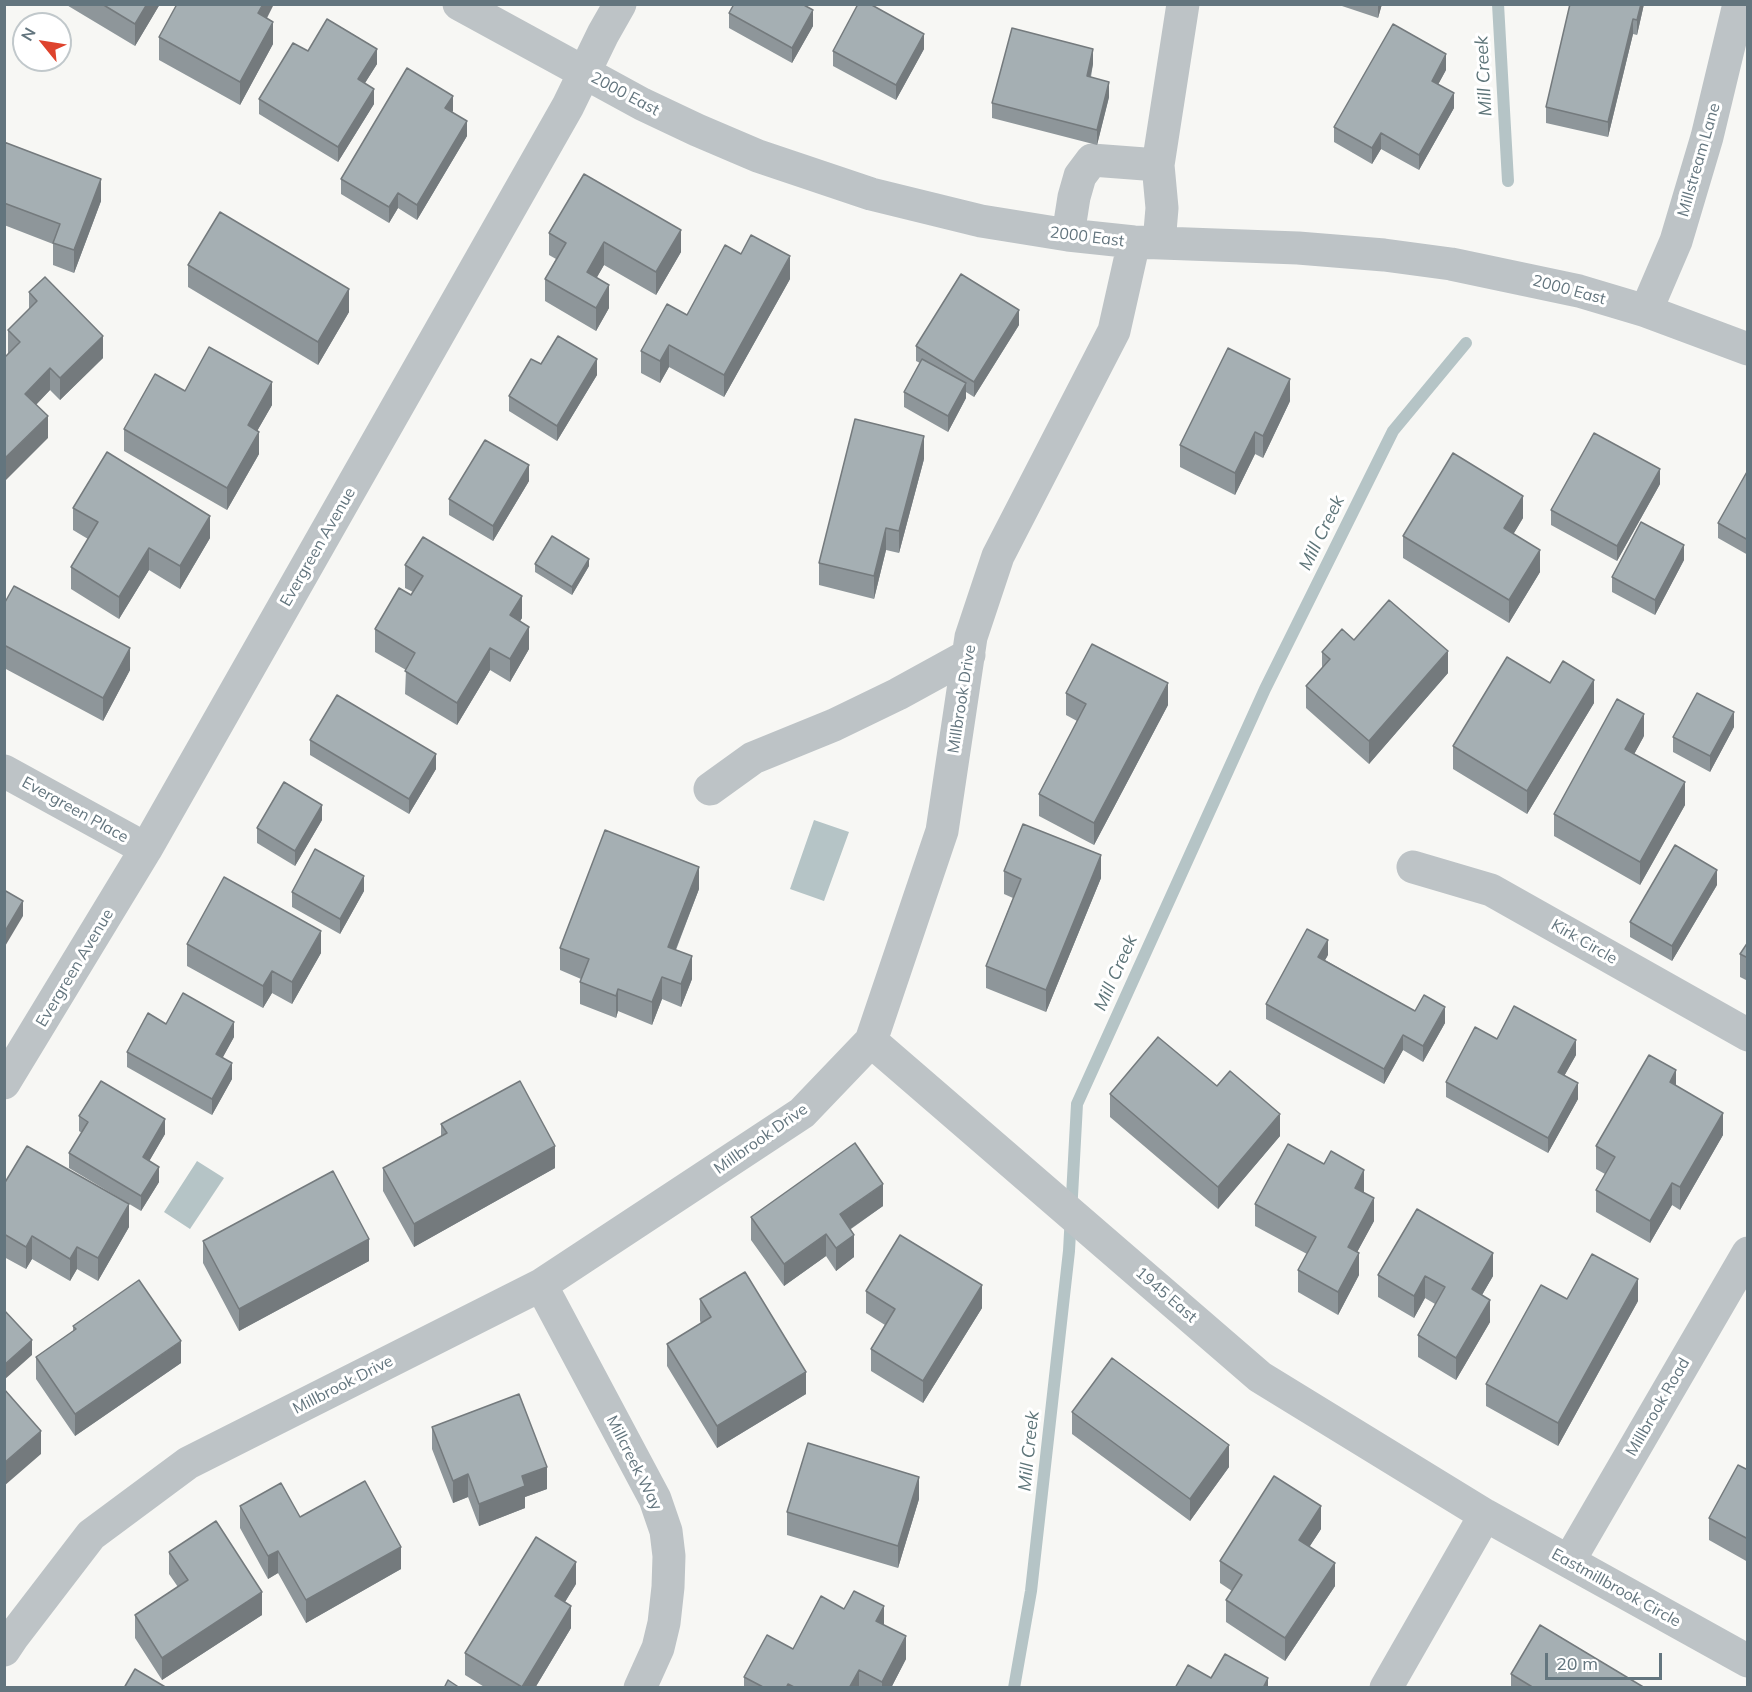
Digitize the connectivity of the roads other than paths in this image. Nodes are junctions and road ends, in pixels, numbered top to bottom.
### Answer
1 (620, 4) edge
2 (1183, 4) edge
3 (1738, 4) edge
4 (471, 8) edge
5 (584, 72) junction
6 (1158, 165) junction
7 (1068, 236) junction
8 (1147, 242) junction
9 (1646, 311) junction
10 (1748, 349) edge
11 (969, 655) junction
12 (4, 771) edge
13 (710, 789) dead end
14 (146, 849) junction
15 (1413, 867) dead end
16 (1748, 1035) edge
17 (871, 1041) junction
18 (4, 1083) edge
19 (1748, 1253) edge
20 (541, 1285) junction
21 (1485, 1515) junction
22 (1569, 1561) junction
23 (4, 1650) edge
24 (1748, 1661) edge
25 (640, 1688) edge
26 (1386, 1688) edge

1 - 5 street, Evergreen Avenue
2 - 6 street, Millbrook Drive
3 - 9 street, Millstream Lane
4 - 5 street, 2000 East
5 - 7 street, 2000 East
5 - 14 street, Evergreen Avenue
6 - 7 street
6 - 8 street, Millbrook Drive
7 - 8 street, 2000 East
8 - 9 street, 2000 East
8 - 11 street, Millbrook Drive
9 - 10 street, 2000 East
11 - 13 street
11 - 17 street, Millbrook Drive
12 - 14 street, Evergreen Place
14 - 18 street, Evergreen Avenue
15 - 16 street, Kirk Circle
17 - 20 street, Millbrook Drive
17 - 21 street, 1945 East
19 - 22 street, Millbrook Road
20 - 23 street, Millbrook Drive
20 - 25 street, Millcreek Way
21 - 22 street, Eastmillbrook Circle
21 - 26 street
22 - 24 street, Eastmillbrook Circle

